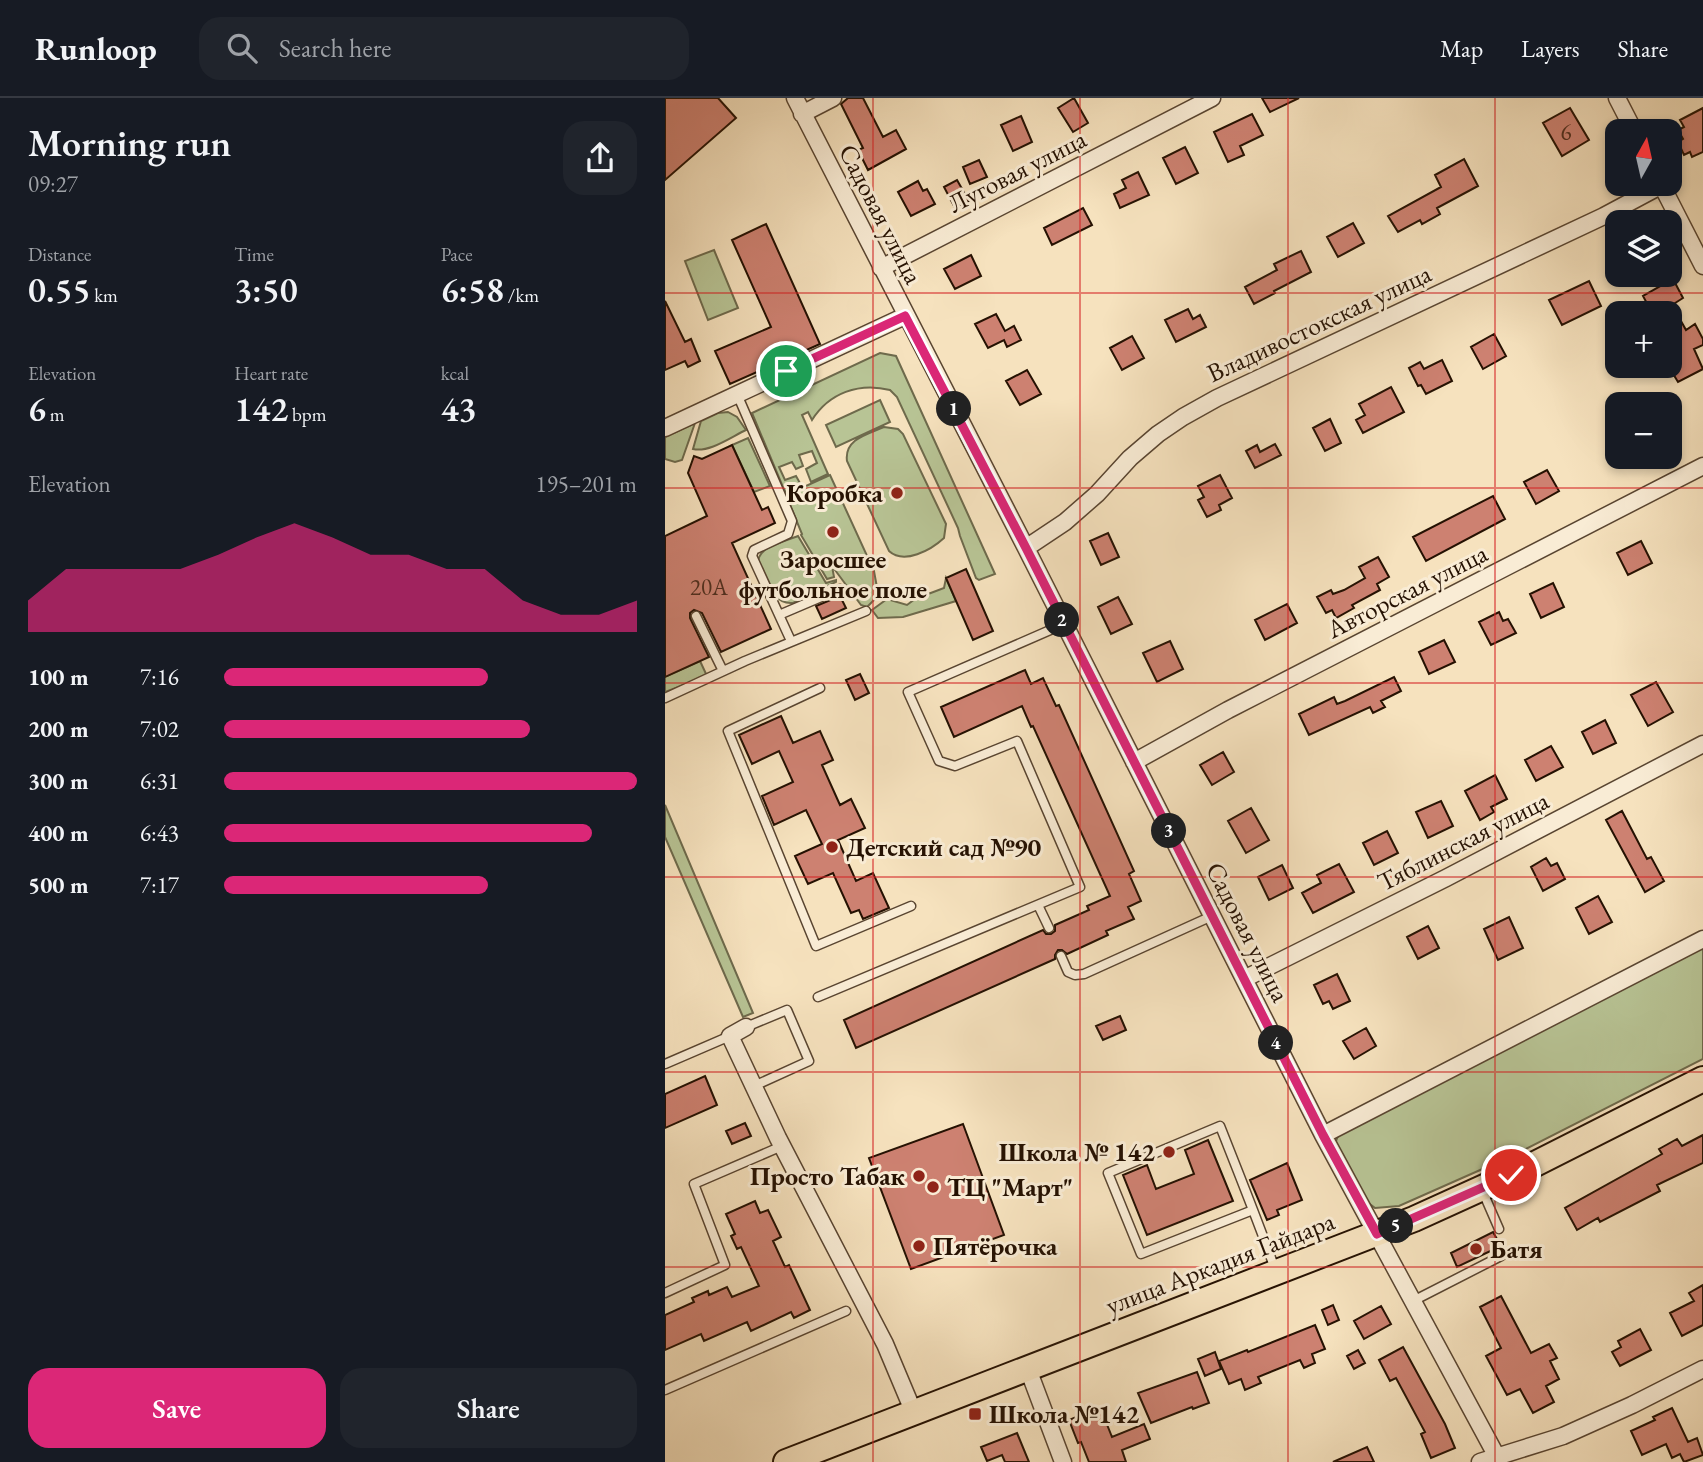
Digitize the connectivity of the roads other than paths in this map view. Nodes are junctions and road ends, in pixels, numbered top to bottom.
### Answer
1 (795, 98) edge
2 (833, 98) edge
3 (1212, 98) edge
4 (1617, 98) edge
5 (802, 114) junction
6 (1628, 119) edge
7 (1641, 196) edge
8 (1668, 196) edge
9 (1703, 266) edge
10 (881, 268) junction
11 (905, 316) junction
12 (737, 394) junction
13 (665, 428) edge
14 (1703, 466) edge
15 (1026, 548) junction
16 (840, 589) dead end
17 (866, 611) dead end
18 (696, 615) dead end
19 (779, 615) junction
20 (1064, 624) junction
21 (791, 641) junction
22 (723, 671) junction
23 (820, 688) dead end
24 (665, 698) edge
25 (1703, 744) edge
26 (1134, 762) junction
27 (1038, 905) junction
28 (911, 906) dead end
29 (1212, 916) junction
30 (1048, 928) dead end
31 (1703, 939) edge
32 (1061, 956) dead end
33 (1244, 979) junction
34 (818, 997) dead end
35 (746, 1027) joint
36 (730, 1036) junction
37 (665, 1064) edge
38 (1703, 1079) edge
39 (754, 1086) junction
40 (1323, 1135) junction
41 (783, 1146) junction
42 (1481, 1189) junction
43 (1253, 1210) junction
44 (1499, 1230) dead end
45 (1377, 1234) junction
46 (1500, 1256) dead end
47 (1276, 1272) junction
48 (665, 1293) edge
49 (1413, 1301) junction
50 (846, 1311) dead end
51 (1028, 1369) junction
52 (1703, 1369) edge
53 (665, 1390) edge
54 (914, 1413) junction
55 (1496, 1455) junction
56 (786, 1462) edge
57 (1063, 1462) edge
58 (1480, 1462) edge

1 - 5 street, Садовая улица
2 - 5 street
3 - 10 street, Луговая улица
4 - 6 street
5 - 10 street, Садовая улица
7 - 15 street, Владивостокская улица
8 - 9 street
10 - 11 street, Садовая улица
11 - 12 street, Садовая улица
11 - 15 street, Садовая улица
12 - 13 street, Садовая улица
12 - 19 lane
14 - 26 street, Авторская улица
15 - 20 street, Садовая улица
16 - 19 lane
17 - 21 lane
18 - 22 lane
19 - 21 lane
20 - 26 street, Садовая улица
20 - 27 lane
21 - 22 lane
22 - 24 lane
23 - 28 lane
25 - 33 street, Тяблинская улица
26 - 29 street, Садовая улица
27 - 30 lane
27 - 34 lane
29 - 32 lane
29 - 33 street, Садовая улица
31 - 40 street
33 - 40 street, Садовая улица
35 - 36 street
35 - 39 lane
36 - 37 lane
36 - 39 street
38 - 42 main road, улица Аркадия Гайдара
39 - 41 street
40 - 45 street, Садовая улица
41 - 48 lane
41 - 54 street
42 - 44 lane
42 - 45 main road, улица Аркадия Гайдара
43 - 43 lane
43 - 47 lane
45 - 47 main road, улица Аркадия Гайдара
45 - 49 street, Садовая улица
46 - 49 lane
47 - 51 main road, улица Аркадия Гайдара
49 - 55 street, Садовая улица
50 - 53 lane
51 - 54 main road, улица Аркадия Гайдара
51 - 57 street
52 - 55 street
54 - 56 main road, улица Аркадия Гайдара
55 - 58 street

